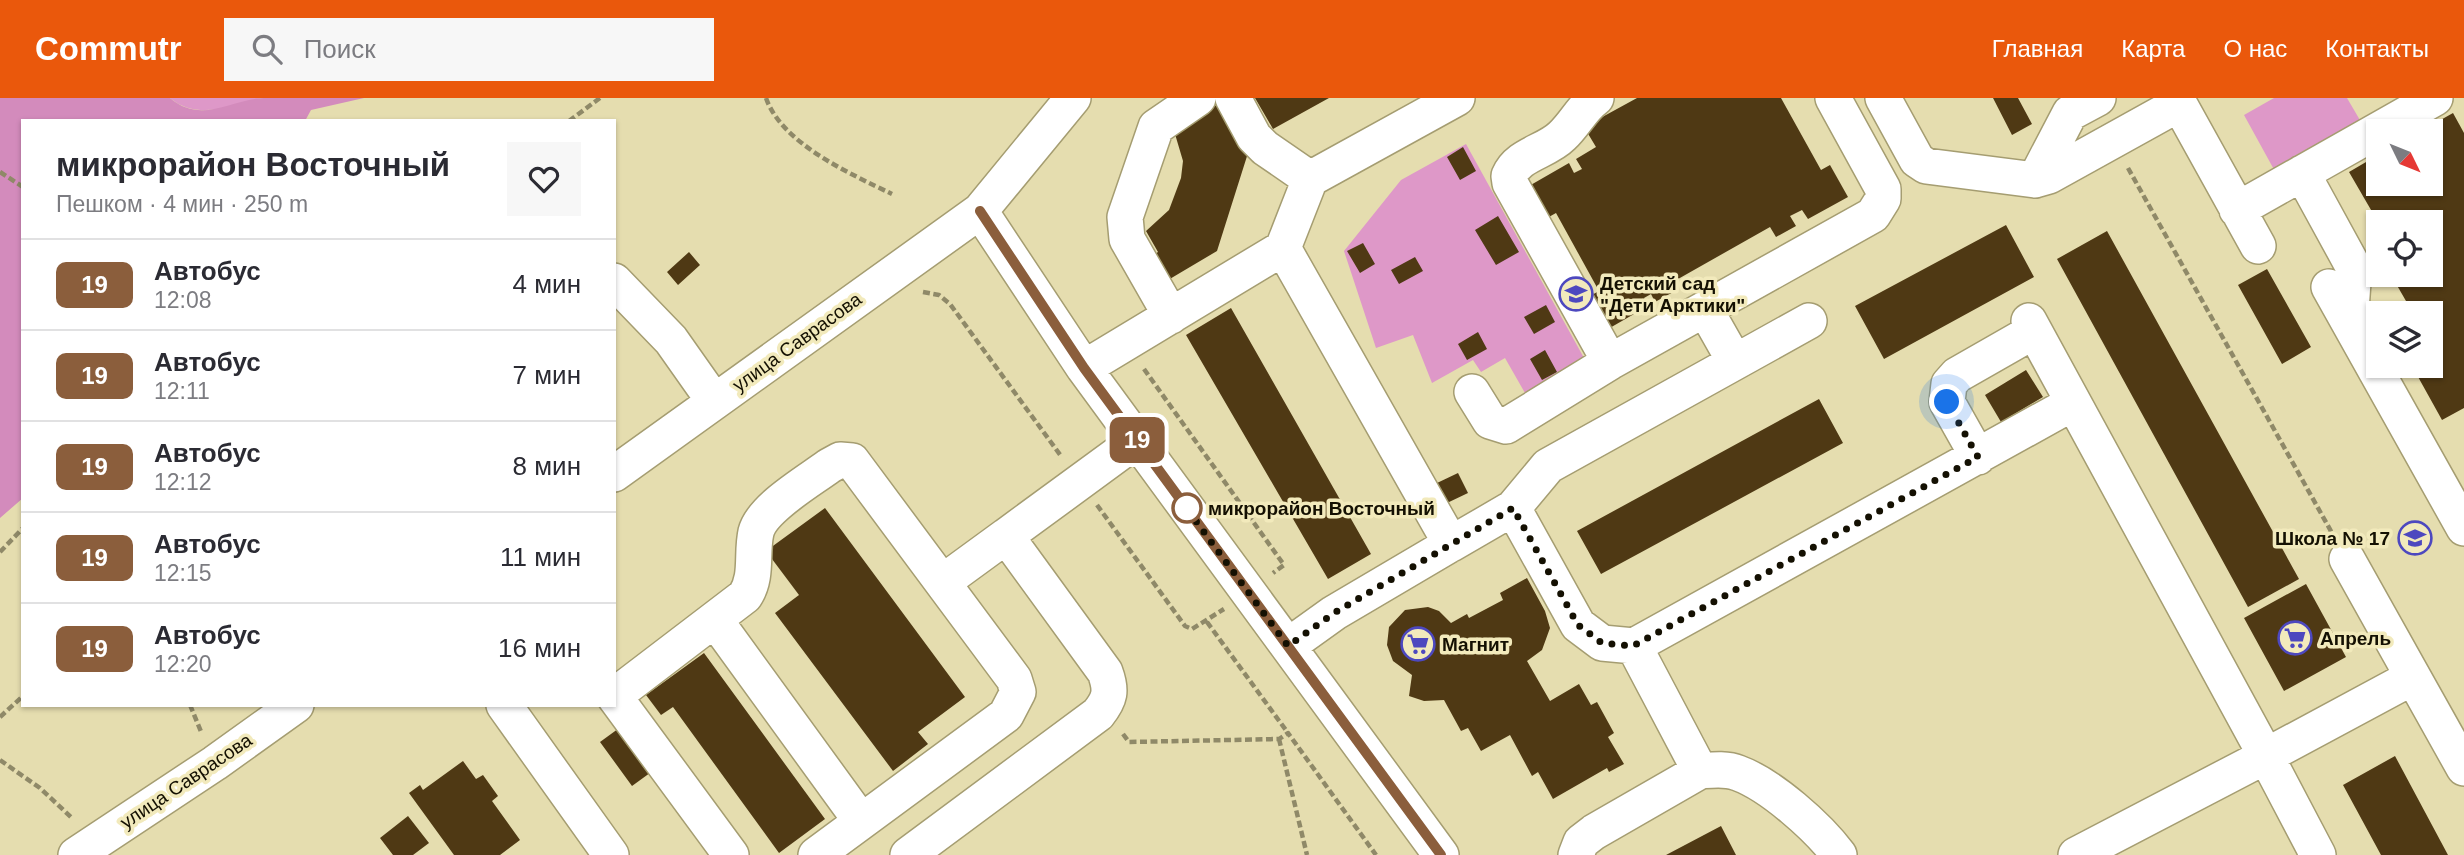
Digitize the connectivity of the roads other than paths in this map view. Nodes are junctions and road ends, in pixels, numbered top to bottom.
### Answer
1 (1073, 98) edge
2 (1198, 98) edge
3 (1233, 98) edge
4 (1457, 98) edge
5 (1596, 98) edge
6 (1833, 98) edge
7 (1883, 98) edge
8 (2098, 98) edge
9 (2435, 98) edge
10 (2178, 101) edge
11 (2302, 173) junction
12 (1310, 179) junction
13 (2035, 180) junction
14 (2238, 209) junction
15 (980, 211) junction
16 (2258, 246) dead end
17 (1283, 248) junction
18 (616, 283) edge
19 (2329, 287) dead end
20 (1705, 309) junction
21 (1171, 316) junction
22 (1809, 321) dead end
23 (2350, 324) junction
24 (1610, 362) junction
25 (1735, 362) junction
26 (1084, 368) junction
27 (1472, 392) dead end
28 (714, 401) junction
29 (2073, 403) junction
30 (1137, 440) junction
31 (1978, 457) junction
32 (616, 473) edge
33 (1513, 508) junction
34 (2464, 528) edge
35 (1006, 536) junction
36 (1451, 544) junction
37 (2347, 559) road end
38 (943, 582) junction
39 (715, 620) junction
40 (1288, 646) junction
41 (1633, 646) junction
42 (2413, 677) junction
43 (616, 694) edge
44 (616, 699) edge
45 (293, 707) edge
46 (504, 707) edge
47 (2266, 756) junction
48 (2464, 768) edge
49 (1700, 771) junction
50 (861, 821) junction
51 (86, 848) edge
52 (611, 855) edge
53 (731, 855) edge
54 (816, 855) edge
55 (908, 855) edge
56 (1441, 855) edge
57 (1576, 855) edge
58 (1839, 855) edge
59 (2076, 855) edge
60 (2318, 855) edge

1 - 15 street, улица Саврасова
2 - 21 street
3 - 12 street
4 - 12 street
5 - 24 street
6 - 20 street
7 - 13 street
8 - 13 street
9 - 11 street
10 - 13 street
10 - 14 street
11 - 14 street
11 - 23 street
12 - 17 street
14 - 16 street
15 - 26 street
15 - 28 street, улица Саврасова
17 - 21 street
17 - 36 street
18 - 28 street
19 - 23 street
20 - 24 street
20 - 25 street
21 - 26 street
22 - 25 street
23 - 34 street
24 - 27 street
25 - 33 street
26 - 30 street
28 - 32 street, улица Саврасова
29 - 31 street
29 - 31 street
29 - 47 street
30 - 35 street
30 - 40 street
31 - 41 street
33 - 36 street
33 - 41 street
35 - 38 street
35 - 55 street
36 - 40 street
37 - 42 street
38 - 39 street
38 - 50 street
39 - 43 street
39 - 50 street
40 - 56 street
41 - 49 street
42 - 47 street
42 - 48 street
44 - 53 street
45 - 51 street, улица Саврасова
46 - 52 street
47 - 59 street
47 - 60 street
49 - 57 street
49 - 58 street
50 - 54 street

